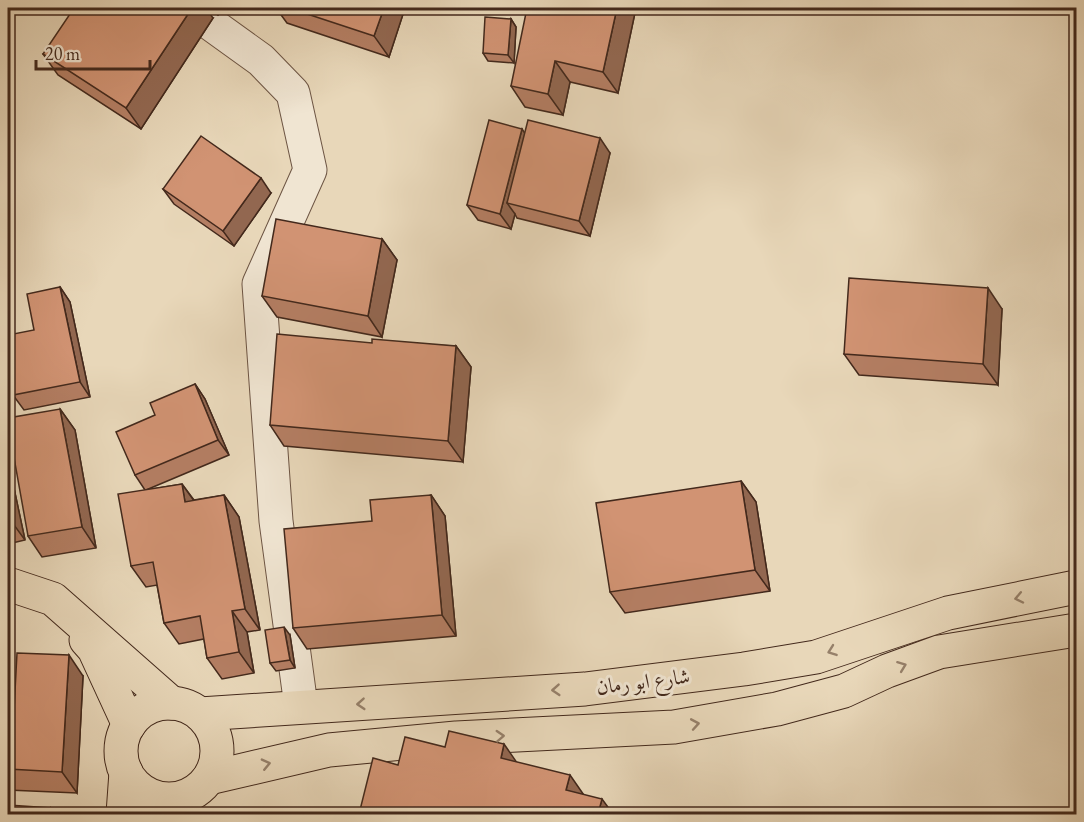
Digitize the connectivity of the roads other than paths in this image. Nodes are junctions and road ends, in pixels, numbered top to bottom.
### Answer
1 (193, 11) edge
2 (8, 584) edge
3 (1077, 587) edge
4 (53, 599) junction
5 (1077, 630) edge
6 (301, 706) junction
7 (185, 709) junction
8 (129, 724) junction
9 (126, 772) junction
10 (209, 778) junction
11 (177, 806) edge
12 (123, 814) edge

1 - 6 street
2 - 4 main road
3 -> 6 main road, شارع ابو رمان
4 - 7 main road
4 - 8 main road
10 -> 5 main road
6 - 7 main road, شارع ابو رمان
7 - 8 main road
7 - 10 main road
8 - 9 main road
9 - 11 main road
9 - 12 main road
10 - 11 main road

